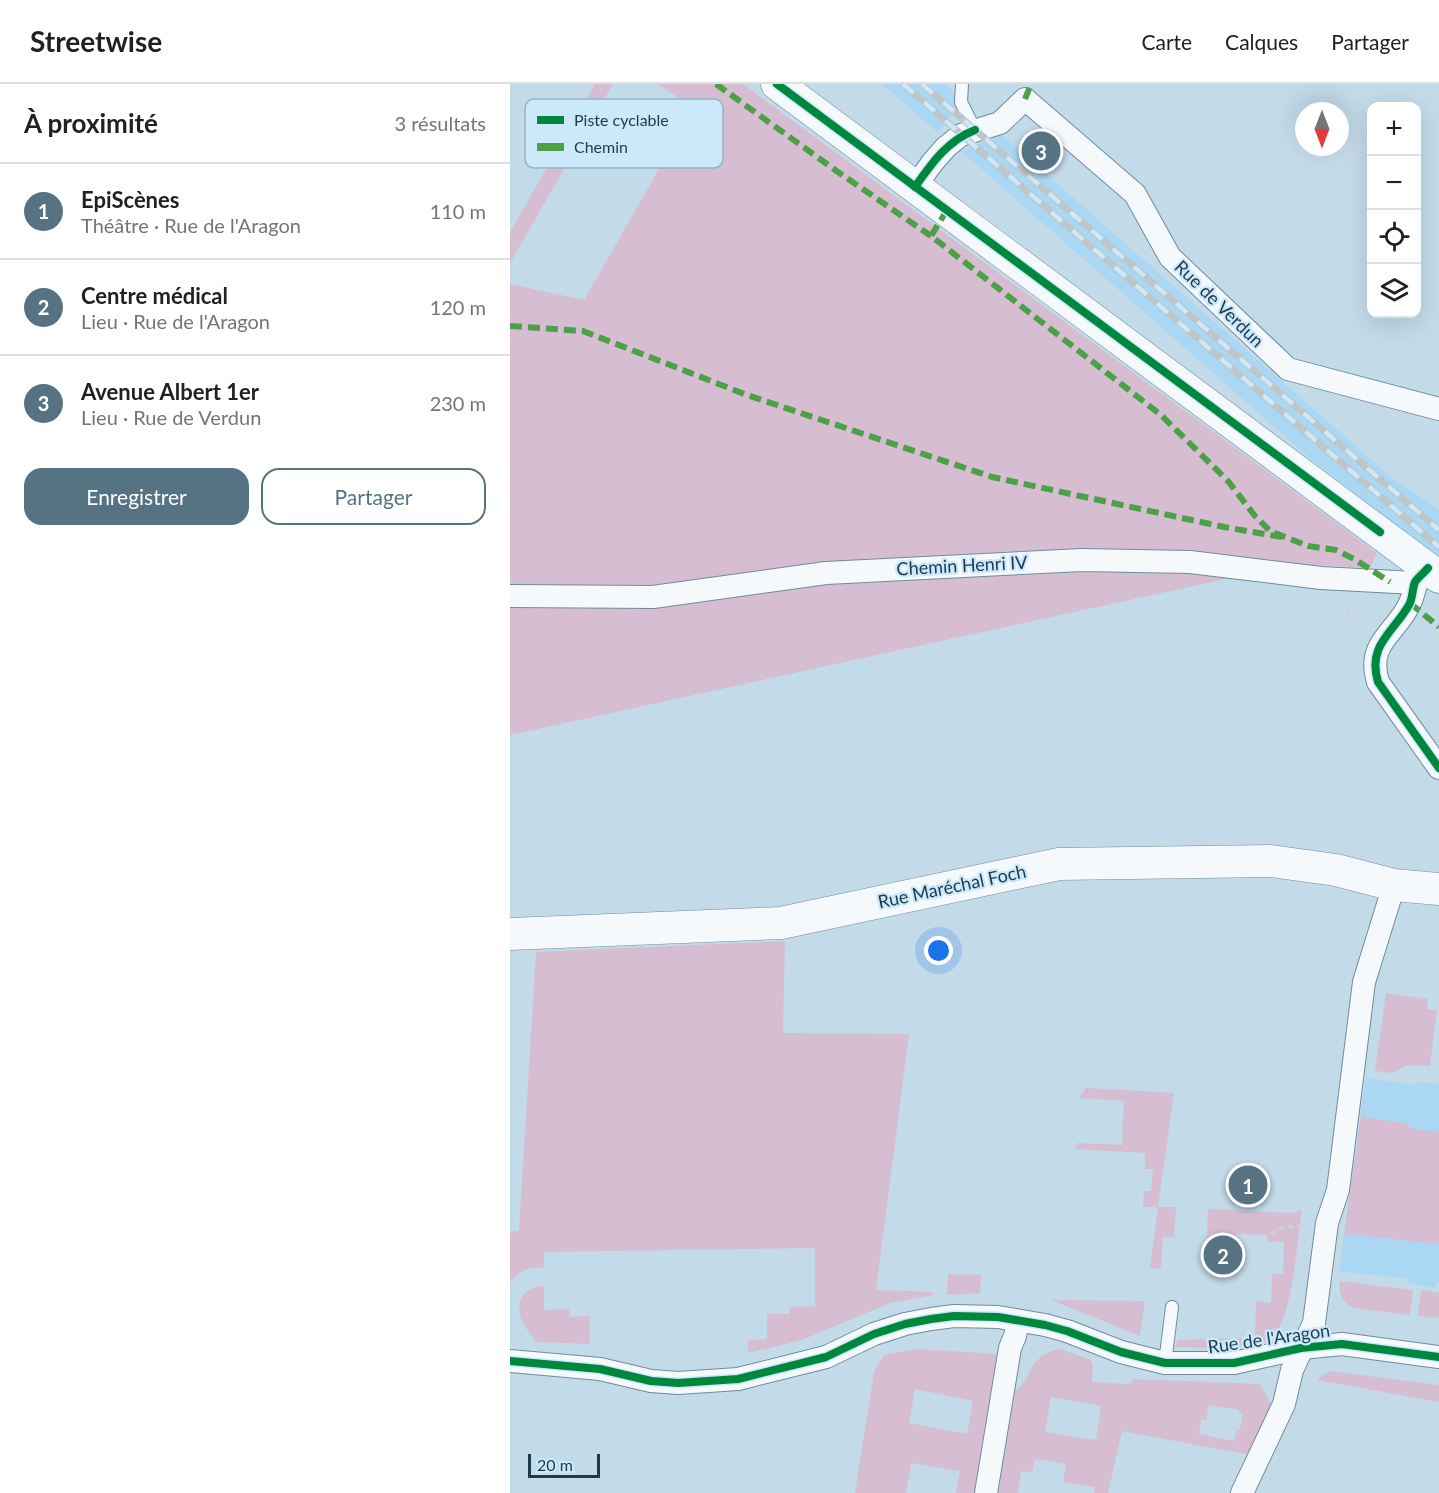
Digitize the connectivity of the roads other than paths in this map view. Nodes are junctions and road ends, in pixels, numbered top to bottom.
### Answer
1 (777, 84) edge
2 (962, 84) edge
3 (975, 130) junction
4 (915, 187) junction
5 (1439, 409) edge
6 (1427, 576) edge
7 (510, 596) edge
8 (1439, 768) edge
9 (1394, 885) junction
10 (1439, 889) edge
11 (510, 934) edge
12 (1172, 1307) dead end
13 (1018, 1322) junction
14 (1301, 1348) junction
15 (1439, 1357) edge
16 (510, 1361) edge
17 (1165, 1363) junction
18 (986, 1493) edge
19 (1242, 1493) edge

1 - 4 street
2 - 3 lane
3 - 4 street, Rue de Verdun
3 - 5 street, Rue de Verdun
4 - 6 street
6 - 7 street, Chemin Henri IV
6 - 8 street
9 - 10 street, Rue Maréchal Foch
9 - 11 street, Rue Maréchal Foch
9 - 14 street
12 - 17 lane
13 - 16 street, Rue de l'Aragon
13 - 17 street, Rue de l'Aragon
13 - 18 street
14 - 15 street, Rue de l'Aragon
14 - 17 street, Rue de l'Aragon
14 - 19 street

